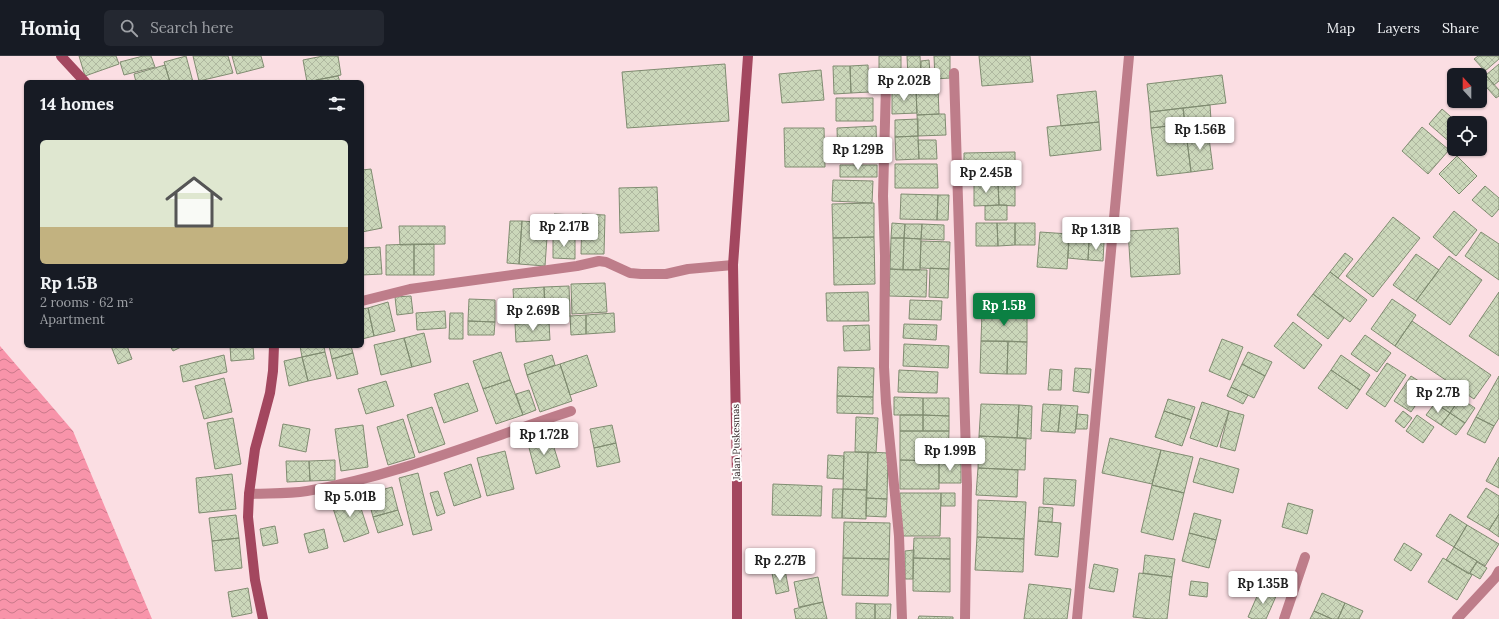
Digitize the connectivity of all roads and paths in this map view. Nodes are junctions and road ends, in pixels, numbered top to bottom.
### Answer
1 (61, 56) edge
2 (748, 56) edge
3 (1130, 56) edge
4 (954, 73) dead end
5 (83, 80) edge
6 (886, 85) dead end
7 (733, 266) junction
8 (364, 300) edge
9 (274, 348) edge
10 (571, 411) dead end
11 (249, 494) junction
12 (1305, 557) dead end
13 (1499, 571) edge
14 (263, 619) edge
15 (737, 619) edge
16 (902, 619) edge
17 (964, 619) edge
18 (1077, 619) edge
19 (1284, 619) edge
20 (1457, 619) edge

1 - 5 street
2 - 7 street, Jalan Puskesmas
3 - 18 street
4 - 17 street
6 - 16 street
7 - 8 street
7 - 15 street, Jalan Puskesmas
9 - 11 street
10 - 11 street
11 - 14 street
12 - 19 street
13 - 20 street

